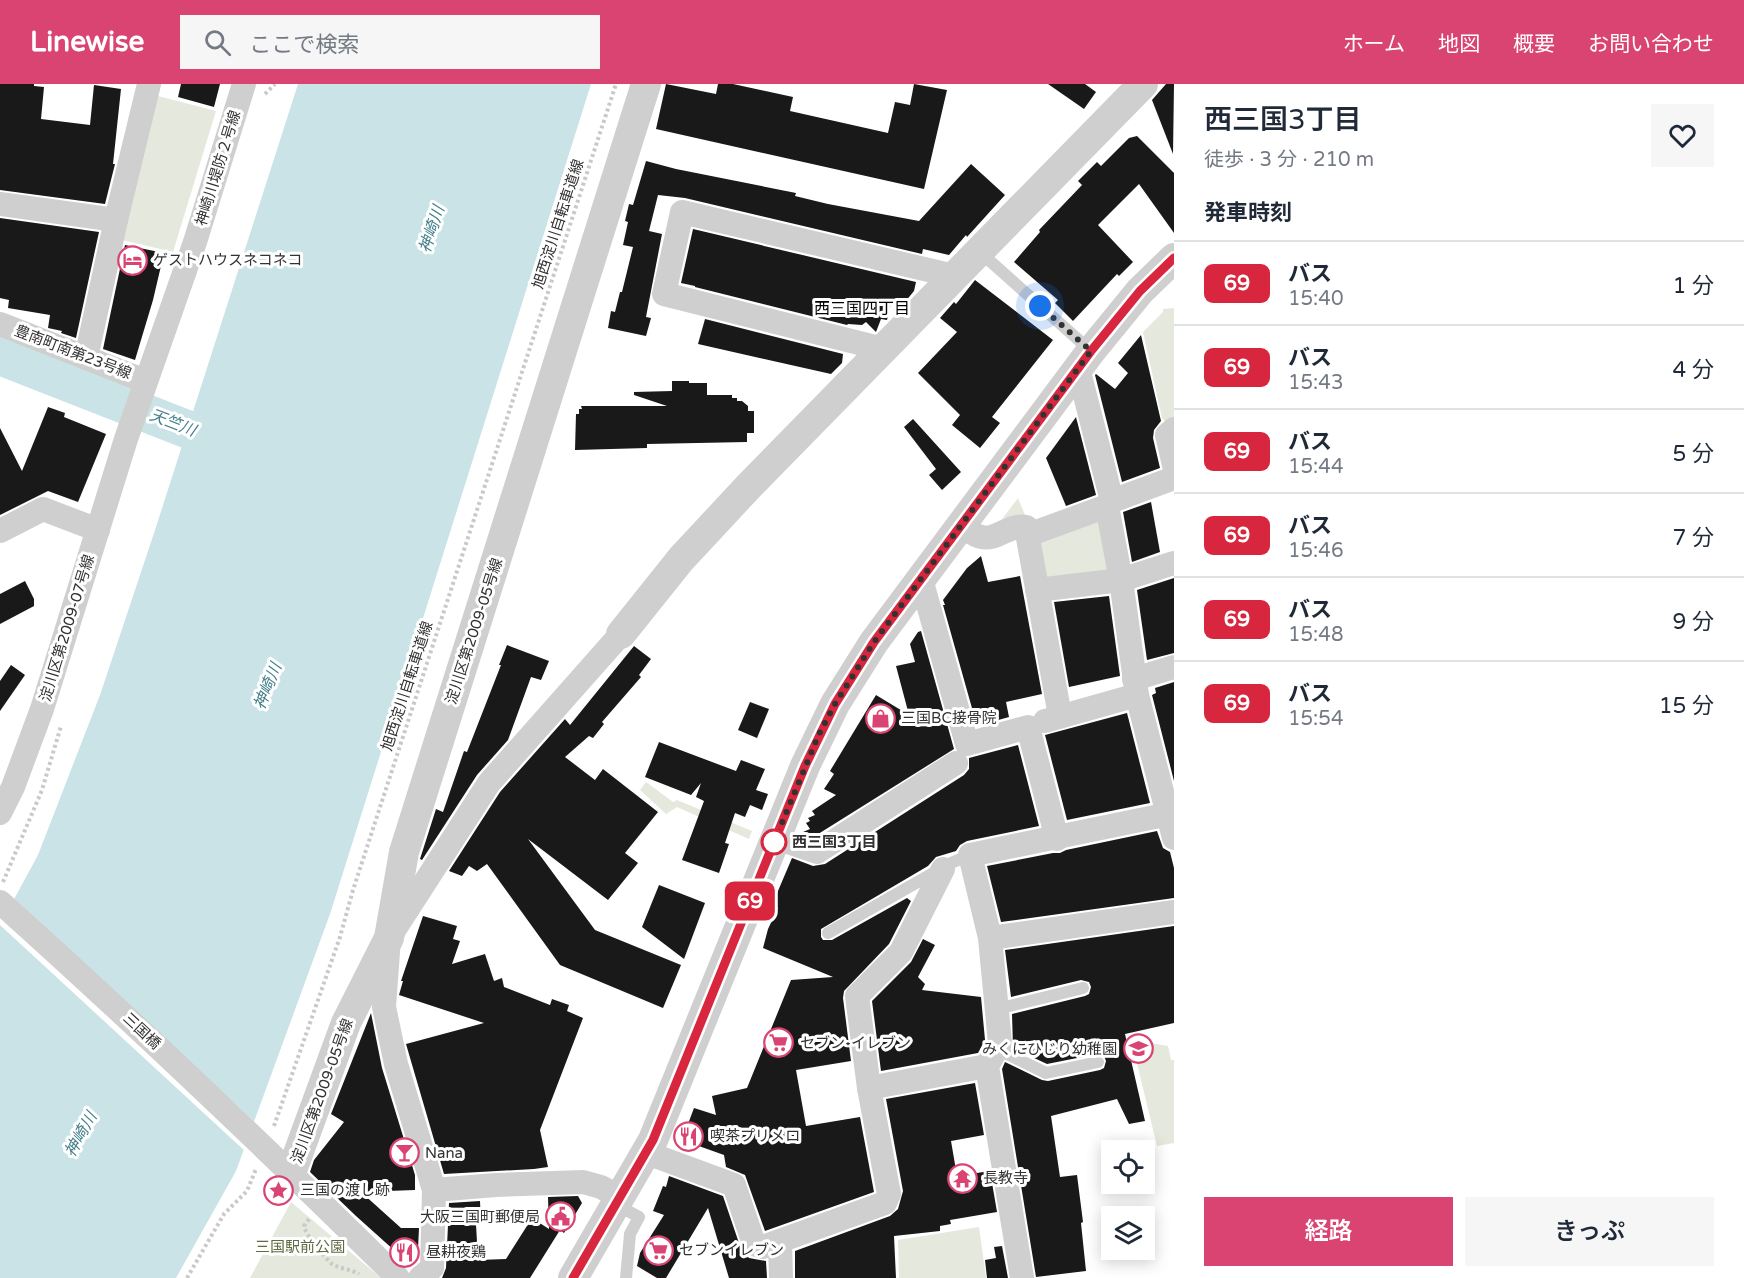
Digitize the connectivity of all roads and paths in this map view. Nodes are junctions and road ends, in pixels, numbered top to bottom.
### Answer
1 (147, 84) edge
2 (244, 84) edge
3 (616, 84) edge
4 (646, 84) edge
5 (1143, 84) edge
6 (0, 204) edge
7 (116, 220) junction
8 (1174, 258) edge
9 (990, 261) dead end
10 (954, 276) junction
11 (0, 324) edge
12 (883, 349) junction
13 (86, 358) junction
14 (1084, 359) junction
15 (144, 384) junction
16 (1174, 429) edge
17 (126, 439) joint
18 (1174, 465) edge
19 (1174, 478) edge
20 (1109, 503) junction
21 (961, 525) junction
22 (98, 530) junction
23 (0, 531) edge
24 (1028, 535) junction
25 (1174, 563) edge
26 (921, 579) junction
27 (1121, 580) junction
28 (1037, 590) junction
29 (621, 634) joint
30 (1174, 667) edge
31 (1135, 687) junction
32 (1060, 716) junction
33 (1028, 727) junction
34 (956, 763) dead end
35 (1170, 812) edge
36 (0, 813) edge
37 (1174, 837) edge
38 (776, 838) junction
39 (1057, 839) junction
40 (970, 855) junction
41 (943, 869) junction
42 (0, 902) edge
43 (1174, 912) edge
44 (828, 933) dead end
45 (389, 938) junction
46 (990, 938) junction
47 (1083, 988) dead end
48 (997, 1009) junction
49 (992, 1058) junction
50 (1098, 1062) dead end
51 (869, 1088) junction
52 (271, 1134) dead end
53 (647, 1153) junction
54 (278, 1166) junction
55 (434, 1190) junction
56 (619, 1201) junction
57 (315, 1212) dead end
58 (780, 1242) junction
59 (187, 1278) edge
60 (365, 1278) edge
61 (398, 1278) edge
62 (420, 1278) edge
63 (573, 1278) edge
64 (626, 1278) edge
65 (780, 1278) edge
66 (1022, 1278) edge

1 - 7 street
2 - 15 street, 神崎川堤防２号線
3 - 52 path, 旭西淀川自転車道線
4 - 45 street, 淀川区第2009-05号線
5 - 10 street
6 - 7 street
7 - 13 street
8 - 14 street
9 - 14 lane
10 - 12 street
10 - 12 street
11 - 13 street, 豊南町南第23号線
12 - 29 street
13 - 15 street, 豊南町南第23号線
14 - 20 street
14 - 21 street
15 - 17 street, 神崎川堤防２号線
16 - 18 street
17 - 22 street, 淀川区第2009-07号線
19 - 20 street
20 - 24 street
20 - 27 street
21 - 24 street
21 - 26 street
22 - 23 street
22 - 36 street, 淀川区第2009-07号線
24 - 28 street
25 - 27 street
26 - 33 street
26 - 38 street
27 - 28 street
27 - 31 street
28 - 32 street
29 - 45 street
30 - 31 street
31 - 32 street
31 - 35 street
32 - 33 street
33 - 39 street
34 - 38 street
35 - 37 street
35 - 39 street
38 - 53 street
39 - 40 street
40 - 41 lane
40 - 46 street
41 - 44 lane
41 - 51 street
42 - 54 street, 三国橋
43 - 46 street
45 - 54 street, 淀川区第2009-05号線
45 - 55 street
46 - 48 street
47 - 48 lane
48 - 49 street
49 - 50 lane
49 - 51 street
49 - 66 street
51 - 58 street
53 - 56 street
53 - 58 street
54 - 59 path
54 - 61 street, 三国橋
55 - 56 street
55 - 62 street
56 - 63 street
56 - 64 lane
57 - 60 path
58 - 65 street

